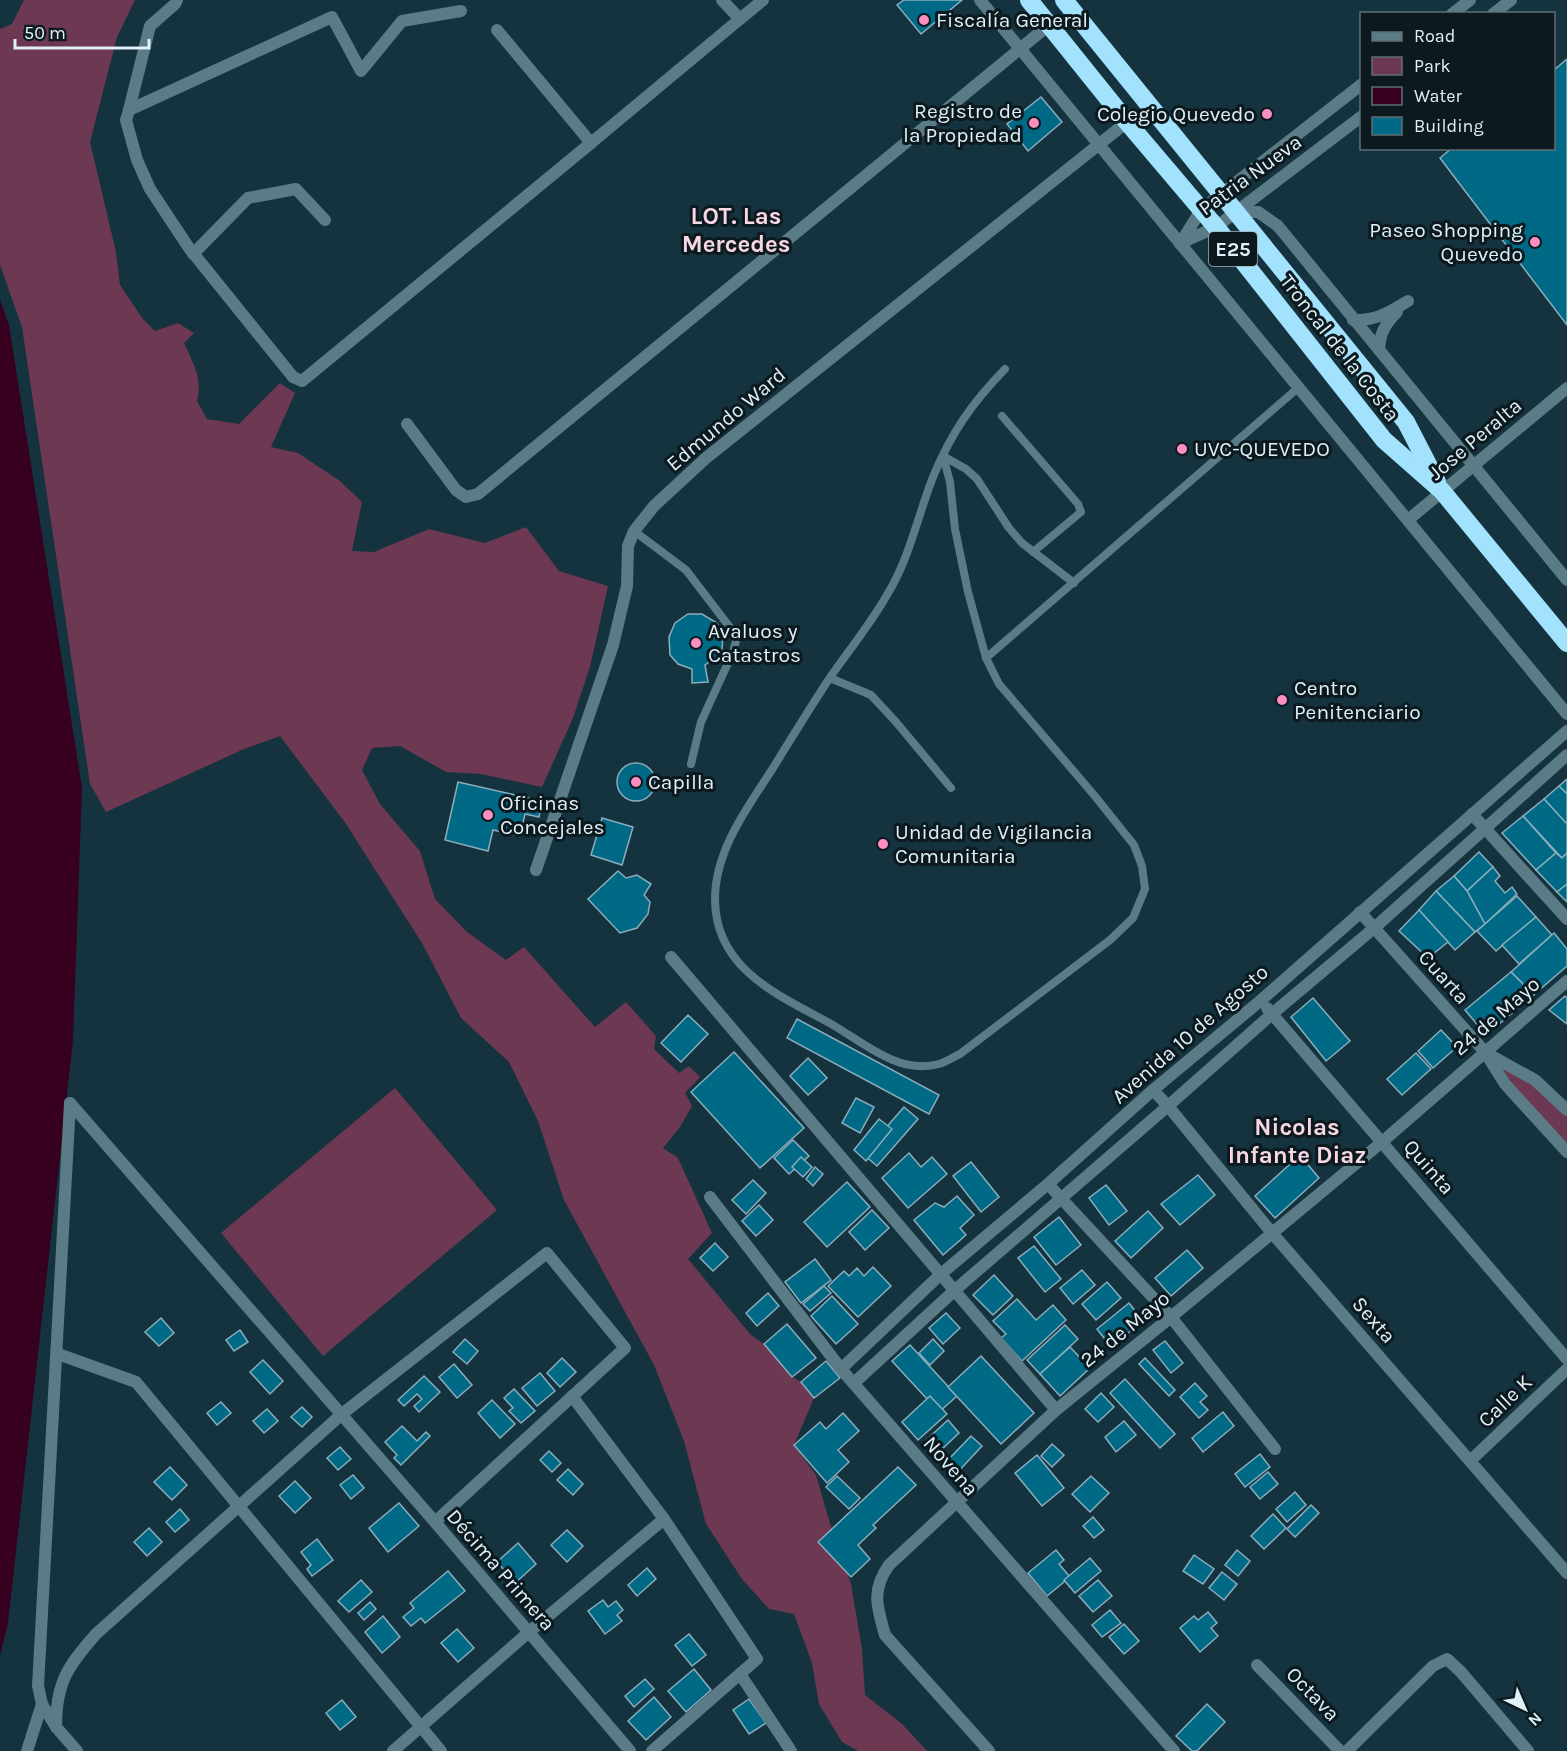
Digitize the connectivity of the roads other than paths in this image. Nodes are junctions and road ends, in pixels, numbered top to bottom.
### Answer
1 (177, 0) edge
2 (722, 0) edge
3 (763, 0) edge
4 (980, 0) edge
5 (1029, 0) edge
6 (1064, 0) edge
7 (1470, 0) edge
8 (1511, 0) edge
9 (461, 11) dead end
10 (1455, 12) edge
11 (1496, 12) edge
12 (740, 19) junction
13 (1049, 25) junction
14 (497, 30) dead end
15 (1020, 50) junction
16 (1360, 86) edge
17 (129, 110) junction
18 (1360, 118) edge
19 (1127, 122) junction
20 (591, 143) junction
21 (1099, 145) junction
22 (1221, 195) junction
23 (1201, 210) junction
24 (1236, 212) junction
25 (326, 220) dead end
26 (1216, 227) junction
27 (1180, 244) junction
28 (193, 254) junction
29 (1353, 320) junction
30 (1379, 350) junction
31 (1005, 369) dead end
32 (1298, 388) junction
33 (1567, 388) edge
34 (1002, 416) dead end
35 (407, 424) dead end
36 (943, 456) junction
37 (1473, 464) junction
38 (1442, 491) junction
39 (1408, 520) junction
40 (634, 531) junction
41 (1033, 552) junction
42 (1567, 580) edge
43 (1074, 583) junction
44 (1567, 643) edge
45 (986, 658) junction
46 (830, 678) junction
47 (1567, 714) edge
48 (1567, 731) edge
49 (1567, 755) edge
50 (690, 764) dead end
51 (951, 788) dead end
52 (1472, 814) junction
53 (1485, 829) junction
54 (536, 870) dead end
55 (1360, 912) junction
56 (1567, 918) edge
57 (1374, 929) junction
58 (671, 957) dead end
59 (1567, 981) edge
60 (1260, 1001) junction
61 (1272, 1014) junction
62 (1485, 1052) junction
63 (1153, 1090) junction
64 (1168, 1106) junction
65 (1567, 1110) edge
66 (1382, 1142) junction
67 (1567, 1152) edge
68 (1048, 1184) junction
69 (710, 1197) dead end
70 (1062, 1199) junction
71 (1272, 1233) junction
72 (941, 1274) junction
73 (955, 1290) junction
74 (1171, 1317) junction
75 (58, 1354) junction
76 (1567, 1359) edge
77 (842, 1369) junction
78 (1567, 1369) edge
79 (854, 1383) junction
80 (572, 1396) junction
81 (1056, 1410) junction
82 (342, 1414) junction
83 (1275, 1449) dead end
84 (1470, 1461) junction
85 (957, 1502) junction
86 (238, 1506) junction
87 (664, 1519) junction
88 (435, 1522) junction
89 (1567, 1573) edge
90 (529, 1632) junction
91 (1257, 1665) dead end
92 (740, 1674) junction
93 (42, 1704) junction
94 (57, 1727) junction
95 (420, 1727) junction
96 (27, 1751) edge
97 (77, 1751) edge
98 (393, 1751) edge
99 (441, 1751) edge
100 (630, 1751) edge
101 (652, 1751) edge
102 (791, 1751) edge
103 (988, 1751) edge
104 (1174, 1751) edge
105 (1341, 1751) edge
106 (1347, 1751) edge
107 (1528, 1751) edge

1 - 17 street
2 - 12 street
3 - 12 street
4 - 15 street
5 - 13 highway, Troncal de la Costa / E25
6 - 22 highway, Troncal de la Costa / E25
7 - 10 street
8 - 11 street
9 - 17 street
12 - 20 street
13 - 15 street
13 - 19 highway, Troncal de la Costa / E25
14 - 20 street
15 - 21 street
15 - 35 street
16 - 22 street, Patria Nueva
17 - 28 street
18 - 24 street, Patria Nueva
19 - 21 street, Edmundo Ward
19 - 23 highway, Troncal de la Costa / E25
20 - 28 street
21 - 27 street
21 - 40 street, Edmundo Ward
22 - 23 street, Patria Nueva
22 - 24 highway, Troncal de la Costa / E25
23 - 26 highway, Troncal de la Costa / E25
23 - 27 street, Patria Nueva
24 - 26 street, Patria Nueva
24 - 29 street
24 - 38 highway, Troncal de la Costa / E25
25 - 28 street
26 - 27 street, Patria Nueva
26 - 38 highway, Troncal de la Costa / E25
27 - 32 street
29 - 30 street
29 - 30 street
30 - 37 street
31 - 36 lane
32 - 39 street
32 - 43 lane
33 - 37 street, Jose Peralta
34 - 41 lane
36 - 41 lane
36 - 45 lane
36 - 46 lane
37 - 38 street, Jose Peralta
37 - 42 street
38 - 39 street, Jose Peralta
38 - 44 highway, Troncal de la Costa / E25
39 - 47 street
40 - 50 lane
40 - 54 street, Edmundo Ward
41 - 43 lane
43 - 45 lane
45 - 46 lane
46 - 51 lane
48 - 52 street, Avenida 10 de Agosto
49 - 53 street, Avenida 10 de Agosto
52 - 53 street
52 - 55 street, Avenida 10 de Agosto
53 - 56 street
53 - 57 street, Avenida 10 de Agosto
55 - 57 street, Cuarta
55 - 60 street, Avenida 10 de Agosto
57 - 61 street, Avenida 10 de Agosto
57 - 62 street, Cuarta
58 - 72 street
59 - 62 street, 24 de Mayo
60 - 61 street, Quinta
60 - 63 street, Avenida 10 de Agosto
61 - 64 street, Avenida 10 de Agosto
61 - 66 street, Quinta
62 - 65 street
62 - 66 street, 24 de Mayo
62 - 67 street, Cuarta
63 - 64 street, Sexta
63 - 68 street, Avenida 10 de Agosto
64 - 70 street, Avenida 10 de Agosto
64 - 71 street, Sexta
66 - 71 street, 24 de Mayo
66 - 76 street, Quinta
68 - 70 street
68 - 72 street, Avenida 10 de Agosto
69 - 77 street, Novena
70 - 73 street, Avenida 10 de Agosto
70 - 74 street
71 - 74 street, 24 de Mayo
71 - 84 street, Sexta
72 - 73 street
72 - 77 street, Avenida 10 de Agosto
73 - 79 street, Avenida 10 de Agosto
73 - 81 street
74 - 81 street, 24 de Mayo
74 - 83 street
75 - 82 street, Décima Primera
75 - 86 street
75 - 93 street
77 - 79 street, Novena
78 - 84 street, Calle K
79 - 85 street, Novena
80 - 82 street
80 - 87 street
80 - 88 street
81 - 85 street, 24 de Mayo
82 - 86 street
82 - 88 street, Décima Primera
84 - 89 street, Sexta
85 - 103 street, 24 de Mayo
85 - 104 street, Novena
86 - 94 street
86 - 95 street
87 - 90 street
87 - 92 street
88 - 90 street, Décima Primera
90 - 95 street
90 - 100 street, Décima Primera
91 - 105 street, Octava
92 - 101 street
92 - 102 street
93 - 94 street
93 - 96 street
94 - 97 street
95 - 98 street
95 - 99 street
106 - 107 street

